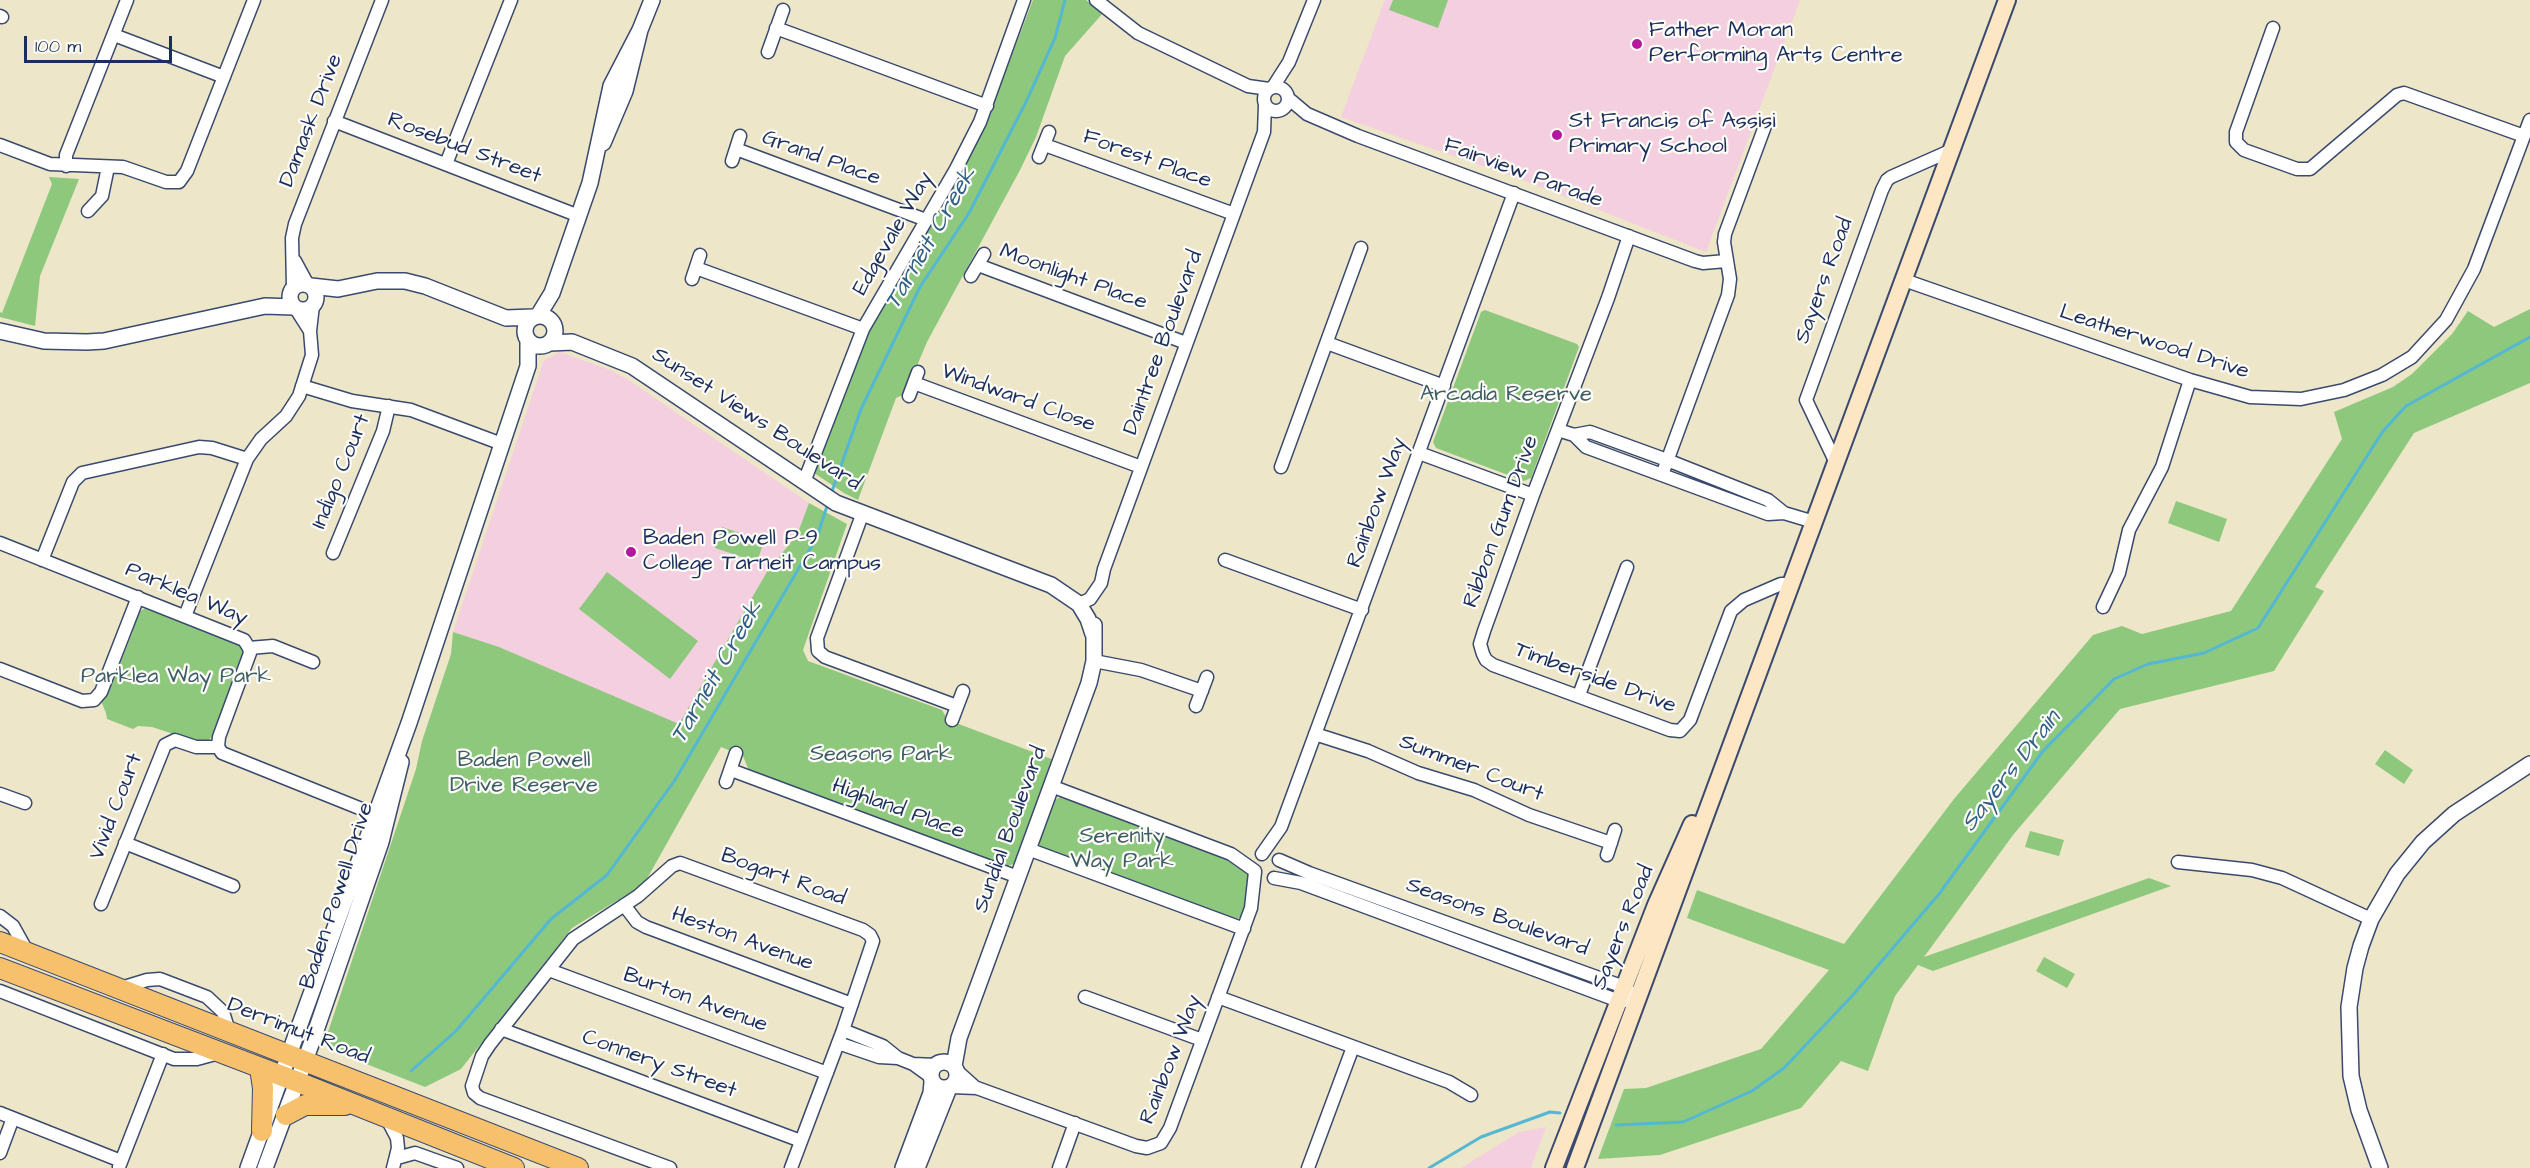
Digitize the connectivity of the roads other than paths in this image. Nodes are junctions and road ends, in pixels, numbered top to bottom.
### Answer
1 (128, 0) edge
2 (254, 0) edge
3 (382, 0) edge
4 (510, 0) edge
5 (652, 0) edge
6 (1096, 0) edge
7 (1314, 0) edge
8 (2007, 0) edge
9 (1025, 2) edge
10 (783, 10) dead end
11 (776, 28) junction
12 (2273, 28) dead end
13 (114, 35) junction
14 (768, 52) dead end
15 (1289, 62) junction
16 (224, 77) junction
17 (1268, 95) junction
18 (1287, 95) junction
19 (987, 106) junction
20 (1280, 111) junction
21 (1307, 114) junction
22 (2530, 120) edge
23 (334, 121) junction
24 (1765, 126) dead end
25 (1049, 132) dead end
26 (1264, 132) junction
27 (740, 136) dead end
28 (2524, 136) junction
29 (1045, 145) junction
30 (2, 150) edge
31 (1952, 150) junction
32 (1039, 157) dead end
33 (446, 164) junction
34 (66, 166) junction
35 (108, 167) junction
36 (1515, 193) junction
37 (88, 211) dead end
38 (1234, 214) junction
39 (579, 216) junction
40 (926, 220) junction
41 (1629, 236) junction
42 (1361, 248) dead end
43 (984, 254) dead end
44 (700, 255) dead end
45 (294, 260) junction
46 (1726, 261) junction
47 (978, 265) junction
48 (971, 276) dead end
49 (1904, 280) junction
50 (292, 290) junction
51 (312, 294) junction
52 (265, 306) junction
53 (295, 308) junction
54 (863, 329) junction
55 (540, 330) junction
56 (310, 331) junction
57 (1, 335) edge
58 (1186, 343) junction
59 (1327, 343) junction
60 (2190, 380) junction
61 (303, 386) junction
62 (1444, 386) junction
63 (909, 396) dead end
64 (389, 406) junction
65 (1558, 430) junction
66 (1574, 435) junction
67 (502, 444) junction
68 (1419, 453) junction
69 (247, 459) junction
70 (1667, 460) junction
71 (1836, 463) junction
72 (1141, 467) junction
73 (1281, 468) dead end
74 (1662, 475) junction
75 (804, 482) junction
76 (1533, 495) junction
77 (1784, 513) junction
78 (862, 515) junction
79 (1814, 522) junction
80 (0, 543) edge
81 (333, 553) dead end
82 (42, 560) junction
83 (1225, 560) dead end
84 (1627, 567) dead end
85 (1791, 584) junction
86 (138, 597) junction
87 (1083, 600) junction
88 (2103, 607) dead end
89 (1362, 610) junction
90 (185, 616) junction
91 (249, 648) junction
92 (1483, 654) joint
93 (1094, 661) junction
94 (314, 662) dead end
95 (0, 670) edge
96 (1207, 677) dead end
97 (963, 691) dead end
98 (1202, 692) junction
99 (1579, 695) junction
100 (957, 706) junction
101 (1196, 706) dead end
102 (1745, 709) junction
103 (952, 720) dead end
104 (1315, 734) junction
105 (218, 747) junction
106 (736, 753) dead end
107 (2530, 764) edge
108 (1051, 786) junction
109 (0, 794) edge
110 (25, 804) dead end
111 (381, 818) junction
112 (1281, 827) junction
113 (1615, 830) dead end
114 (125, 843) junction
115 (1028, 849) junction
116 (1231, 854) junction
117 (1261, 854) junction
118 (1278, 859) junction
119 (2178, 862) dead end
120 (1255, 872) junction
121 (1018, 877) junction
122 (1272, 878) junction
123 (233, 886) dead end
124 (101, 904) dead end
125 (624, 905) junction
126 (1251, 909) junction
127 (0, 916) edge
128 (2371, 919) junction
129 (1244, 929) junction
130 (0, 942) edge
131 (28, 954) junction
132 (0, 968) edge
133 (549, 970) junction
134 (0, 991) edge
135 (1621, 994) junction
136 (1085, 997) dead end
137 (1218, 997) junction
138 (1639, 1000) junction
139 (852, 1004) junction
140 (501, 1029) junction
141 (840, 1037) junction
142 (1202, 1040) junction
143 (1353, 1047) junction
144 (220, 1052) junction
145 (163, 1054) junction
146 (298, 1057) junction
147 (260, 1068) junction
148 (942, 1070) junction
149 (827, 1073) junction
150 (290, 1079) junction
151 (950, 1087) junction
152 (977, 1088) junction
153 (1471, 1095) dead end
154 (357, 1105) junction
155 (0, 1113) edge
156 (286, 1115) junction
157 (386, 1117) junction
158 (13, 1118) junction
159 (1075, 1123) junction
160 (262, 1131) junction
161 (801, 1141) junction
162 (0, 1153) edge
163 (395, 1163) edge
164 (120, 1164) edge
165 (248, 1168) edge
166 (265, 1168) edge
167 (457, 1168) edge
168 (514, 1168) edge
169 (578, 1168) edge
170 (670, 1168) edge
171 (791, 1168) edge
172 (903, 1168) edge
173 (917, 1168) edge
174 (1059, 1168) edge
175 (1308, 1168) edge
176 (1554, 1168) edge
177 (1575, 1168) edge
178 (2380, 1168) edge

1 - 13 street
2 - 16 street
3 - 23 street, Damask Drive
4 - 33 street
5 - 39 street, Baden Powell Drive
6 - 17 street
7 - 15 street
8 - 31 main road, Sayers Road
9 - 19 street, Edgevale Way
10 - 11 street
11 - 14 street
11 - 19 street
12 - 28 street
13 - 16 street
13 - 34 street
15 - 17 street
15 - 18 street
16 - 35 street
17 - 18 street
17 - 20 street
17 - 26 street, Daintree Boulevard
18 - 20 street
18 - 21 street, Fairview Parade
19 - 40 street, Edgevale Way
20 - 21 street, Fairview Parade
20 - 26 street, Daintree Boulevard
21 - 36 street, Fairview Parade
22 - 28 street, Leatherwood Drive
23 - 33 street, Rosebud Street
23 - 45 street, Damask Drive
24 - 46 street
25 - 29 street
26 - 38 street, Daintree Boulevard
27 - 40 street, Grand Place
28 - 60 street, Leatherwood Drive
29 - 32 street
29 - 38 street, Forest Place
30 - 34 street
31 - 49 main road, Sayers Road
31 - 71 street, Sayers Road
33 - 39 street, Rosebud Street
34 - 35 street
35 - 37 street
36 - 41 street, Fairview Parade
36 - 62 street, Rainbow Way
38 - 58 street, Daintree Boulevard
39 - 55 street, Baden Powell Drive
40 - 54 street, Edgevale Way
41 - 46 street, Fairview Parade
41 - 65 street, Ribbon Gum Drive
42 - 59 street
43 - 47 street, Moonlight Place
44 - 54 street
45 - 50 street, Damask Drive
45 - 51 street, Damask Drive
46 - 70 street
47 - 48 street, Moonlight Place
47 - 58 street, Moonlight Place
49 - 60 street, Leatherwood Drive
49 - 71 main road, Sayers Road
50 - 51 street
50 - 52 street
50 - 53 street
51 - 53 street
51 - 55 street
51 - 56 street
52 - 53 street
52 - 57 street
53 - 56 street
54 - 75 street, Edgevale Way
55 - 67 street, Baden Powell Drive
55 - 75 street, Sunset Views Boulevard
56 - 61 street
58 - 72 street, Daintree Boulevard
59 - 62 street
59 - 73 street
60 - 88 street
61 - 64 street
61 - 69 street
62 - 68 street, Rainbow Way
63 - 72 street, Windward Close
64 - 67 street
64 - 81 street, Indigo Court
65 - 66 street
65 - 76 street, Ribbon Gum Drive
66 - 70 street
66 - 74 street
67 - 111 street, Baden Powell Drive
68 - 76 street
68 - 89 street, Rainbow Way
69 - 82 street
69 - 90 street
70 - 74 street
70 - 77 street
71 - 79 main road, Sayers Road
72 - 87 street, Daintree Boulevard
74 - 77 street
75 - 78 street, Sunset Views Boulevard
76 - 92 street, Ribbon Gum Drive
77 - 79 street
78 - 87 street, Sunset Views Boulevard
78 - 100 street
79 - 85 main road, Sayers Road
80 - 82 street, Parklea Way
82 - 86 street, Parklea Way
83 - 89 street
84 - 99 street
85 - 99 street, Timberside Drive
85 - 102 main road, Sayers Road
86 - 90 street, Parklea Way
86 - 95 street
87 - 93 street, Sundial Boulevard
89 - 104 street, Rainbow Way
90 - 91 street, Parklea Way
91 - 94 street
91 - 105 street, Parklea Way
92 - 99 street, Timberside Drive
93 - 98 street
93 - 108 street, Sundial Boulevard
96 - 98 street
97 - 100 street
98 - 101 street
100 - 103 street
102 - 135 main road, Sayers Road
102 - 138 main road, Sayers Road
104 - 112 street, Rainbow Way
104 - 113 street, Summer Court
105 - 111 street
105 - 114 street, Vivid Court
106 - 121 street, Highland Place
107 - 128 street
108 - 115 street, Sundial Boulevard
108 - 116 street
109 - 110 street
111 - 146 street, Baden Powell Drive
112 - 117 street, Rainbow Way
112 - 118 street, Rainbow Way
114 - 123 street
114 - 124 street, Vivid Court
115 - 121 street, Sundial Boulevard
115 - 129 street
116 - 117 street
116 - 120 street
117 - 118 street
117 - 120 street
118 - 122 street
118 - 135 street, Seasons Boulevard
119 - 128 street
120 - 122 street
120 - 126 street, Rainbow Way
121 - 148 street, Sundial Boulevard
122 - 126 street, Rainbow Way
122 - 135 street, Seasons Boulevard
125 - 133 street
125 - 139 street, Heston Avenue
125 - 139 street, Bogart Road
126 - 129 street, Rainbow Way
127 - 131 street
128 - 178 street
129 - 137 street, Rainbow Way
130 - 131 highway, Derrimut Road
131 - 146 highway, Derrimut Road
132 - 144 highway, Derrimut Road
133 - 140 street
133 - 149 street, Burton Avenue
134 - 145 street
135 - 138 street, Seasons Boulevard
135 - 176 main road, Sayers Road
136 - 142 street
137 - 142 street, Rainbow Way
137 - 143 street
138 - 177 main road, Sayers Road
139 - 141 street
140 - 161 street, Connery Street
140 - 170 street
141 - 148 street
141 - 149 street
142 - 159 street, Rainbow Way
143 - 153 street
143 - 175 street
144 - 145 street
144 - 147 highway, Derrimut Road
145 - 164 street
146 - 150 street, Baden Powell Drive
146 - 169 highway, Derrimut Road
147 - 150 highway, Derrimut Road
147 - 160 highway
148 - 151 street
148 - 152 street, Rainbow Way
148 - 172 street, Sundial Boulevard
149 - 161 street
150 - 154 highway, Derrimut Road
150 - 156 street
150 - 160 street
151 - 152 street, Rainbow Way
151 - 173 street
152 - 159 street, Rainbow Way
154 - 156 highway
154 - 157 highway, Derrimut Road
155 - 158 street
156 - 166 street
157 - 163 street
157 - 168 highway, Derrimut Road
158 - 162 street
158 - 164 street
159 - 174 street
160 - 165 street
161 - 171 street
163 - 167 street

